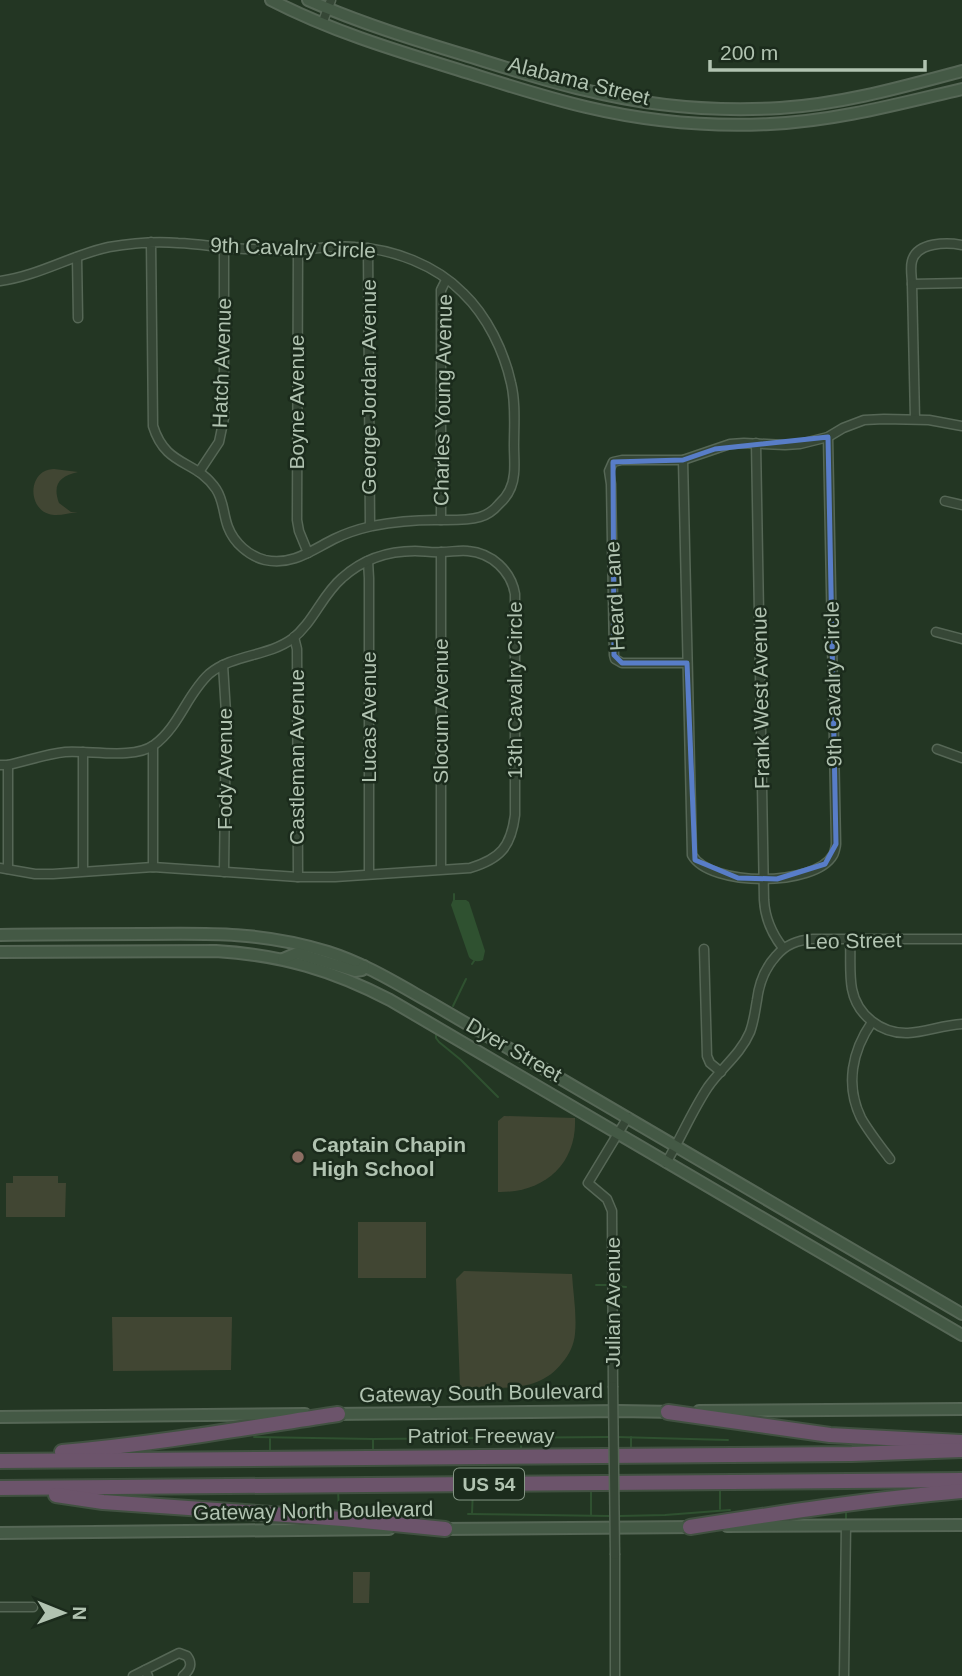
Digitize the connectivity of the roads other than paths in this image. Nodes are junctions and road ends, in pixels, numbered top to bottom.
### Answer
1 (271, 0) edge
2 (308, 0) edge
3 (329, 4) edge
4 (321, 24) junction
5 (962, 71) edge
6 (921, 82) junction
7 (962, 89) edge
8 (887, 91) junction
9 (925, 97) junction
10 (890, 107) junction
11 (151, 242) junction
12 (962, 245) edge
13 (225, 248) junction
14 (368, 248) junction
15 (298, 250) junction
16 (77, 257) junction
17 (446, 280) junction
18 (0, 281) edge
19 (962, 283) edge
20 (912, 284) junction
21 (78, 318) dead end
22 (915, 419) junction
23 (962, 426) edge
24 (828, 437) junction
25 (756, 443) junction
26 (683, 460) junction
27 (200, 472) junction
28 (944, 501) dead end
29 (962, 505) edge
30 (441, 520) junction
31 (370, 526) junction
32 (441, 552) junction
33 (308, 553) junction
34 (368, 561) junction
35 (936, 632) dead end
36 (294, 637) junction
37 (962, 639) edge
38 (687, 663) junction
39 (223, 665) junction
40 (153, 746) junction
41 (937, 749) dead end
42 (83, 752) junction
43 (962, 758) edge
44 (4, 765) edge
45 (153, 867) junction
46 (4, 869) edge
47 (441, 869) junction
48 (83, 871) junction
49 (224, 872) junction
50 (369, 874) junction
51 (298, 877) junction
52 (764, 880) junction
53 (0, 935) edge
54 (962, 939) edge
55 (850, 940) junction
56 (783, 948) junction
57 (704, 949) dead end
58 (0, 952) edge
59 (283, 959) junction
60 (364, 966) junction
61 (872, 1022) junction
62 (962, 1024) edge
63 (721, 1072) junction
64 (556, 1076) junction
65 (548, 1093) junction
66 (628, 1117) junction
67 (618, 1132) junction
68 (676, 1147) junction
69 (890, 1159) dead end
70 (666, 1163) junction
71 (935, 1298) junction
72 (925, 1314) junction
73 (962, 1314) edge
74 (962, 1335) edge
75 (962, 1409) edge
76 (668, 1412) junction
77 (338, 1414) junction
78 (0, 1417) edge
79 (962, 1442) edge
80 (962, 1450) edge
81 (0, 1461) edge
82 (21, 1461) junction
83 (962, 1480) edge
84 (0, 1488) edge
85 (16, 1488) junction
86 (962, 1491) edge
87 (846, 1525) junction
88 (962, 1525) edge
89 (690, 1527) junction
90 (445, 1529) junction
91 (0, 1533) edge
92 (33, 1607) dead end
93 (0, 1608) edge
94 (147, 1673) edge
95 (132, 1676) edge
96 (183, 1676) edge
97 (615, 1676) edge
98 (844, 1676) edge

1 - 4 main road, Alabama Street
2 - 3 main road, Alabama Street
3 - 4 street
3 - 8 main road, Alabama Street
4 - 10 main road, Alabama Street
5 - 6 main road, Alabama Street
6 - 8 main road, Alabama Street
6 - 9 street
7 - 9 main road, Alabama Street
8 - 10 street
9 - 10 main road, Alabama Street
11 - 13 street, 9th Cavalry Circle
11 - 16 street, 9th Cavalry Circle
11 - 27 street, 9th Cavalry Circle
12 - 20 street
13 - 15 street, 9th Cavalry Circle
13 - 27 street, Hatch Avenue
14 - 15 street, 9th Cavalry Circle
14 - 17 street, 9th Cavalry Circle
14 - 31 street, George Jordan Avenue
15 - 33 street, Boyne Avenue
16 - 18 street, 9th Cavalry Circle
16 - 21 street
17 - 30 street, Charles Young Avenue
17 - 30 street, 9th Cavalry Circle
19 - 20 street
20 - 22 street
22 - 23 street
22 - 24 street
24 - 25 street
24 - 52 street, 9th Cavalry Circle
25 - 26 street
25 - 52 street, Frank West Avenue
26 - 38 street
26 - 38 street, Heard Lane
27 - 33 street, 9th Cavalry Circle
28 - 29 street
30 - 31 street, 9th Cavalry Circle
31 - 33 street, 9th Cavalry Circle
32 - 34 street, 13th Cavalry Circle
32 - 47 street, Slocum Avenue
32 - 47 street, 13th Cavalry Circle
34 - 36 street, 13th Cavalry Circle
34 - 50 street, Lucas Avenue
35 - 37 street
36 - 39 street, 13th Cavalry Circle
36 - 51 street, Castleman Avenue
38 - 52 street, 9th Cavalry Circle
39 - 40 street, 13th Cavalry Circle
39 - 49 street, Fody Avenue
40 - 42 street
40 - 45 street
41 - 43 street
42 - 44 street
42 - 48 street
44 - 46 street
45 - 48 street, 13th Cavalry Circle
45 - 49 street, 13th Cavalry Circle
46 - 48 street, 13th Cavalry Circle
47 - 50 street, 13th Cavalry Circle
49 - 51 street, 13th Cavalry Circle
50 - 51 street, 13th Cavalry Circle
52 - 56 street, Frank West Avenue
53 - 60 main road, Dyer Street
54 - 55 street, Leo Street
55 - 56 street, Leo Street
55 - 61 street
56 - 63 street, Leo Street
57 - 63 street
58 - 59 main road, Dyer Street
59 - 60 main road
59 - 65 main road, Dyer Street
60 - 64 main road, Dyer Street
61 - 62 street
61 - 69 street
63 - 68 street, Leo Street
64 - 65 main road
64 - 66 main road, Dyer Street
65 - 67 main road, Dyer Street
66 - 67 street, Julian Avenue
66 - 68 main road, Dyer Street
67 - 70 main road, Dyer Street
67 - 97 street, Julian Avenue, bridge
68 - 70 street, Leo Street
68 - 71 main road, Dyer Street
70 - 72 main road, Dyer Street
71 - 72 main road
71 - 73 main road, Dyer Street
72 - 74 main road, Dyer Street
75 - 76 main road, Gateway South Boulevard
76 - 77 main road, Gateway South Boulevard
76 - 79 highway
77 - 78 main road, Gateway South Boulevard
77 - 82 highway
80 - 82 highway, Patriot Freeway / US 54
81 - 82 highway, Patriot Freeway / US 54
83 - 85 highway, US 54
84 - 85 highway, US 54
85 - 90 highway
86 - 89 highway
87 - 88 main road, Gateway North Boulevard
87 - 89 main road, Gateway North Boulevard
87 - 98 street
89 - 90 main road, Gateway North Boulevard
90 - 91 main road, Gateway North Boulevard
92 - 93 street
94 - 95 street
94 - 96 street

